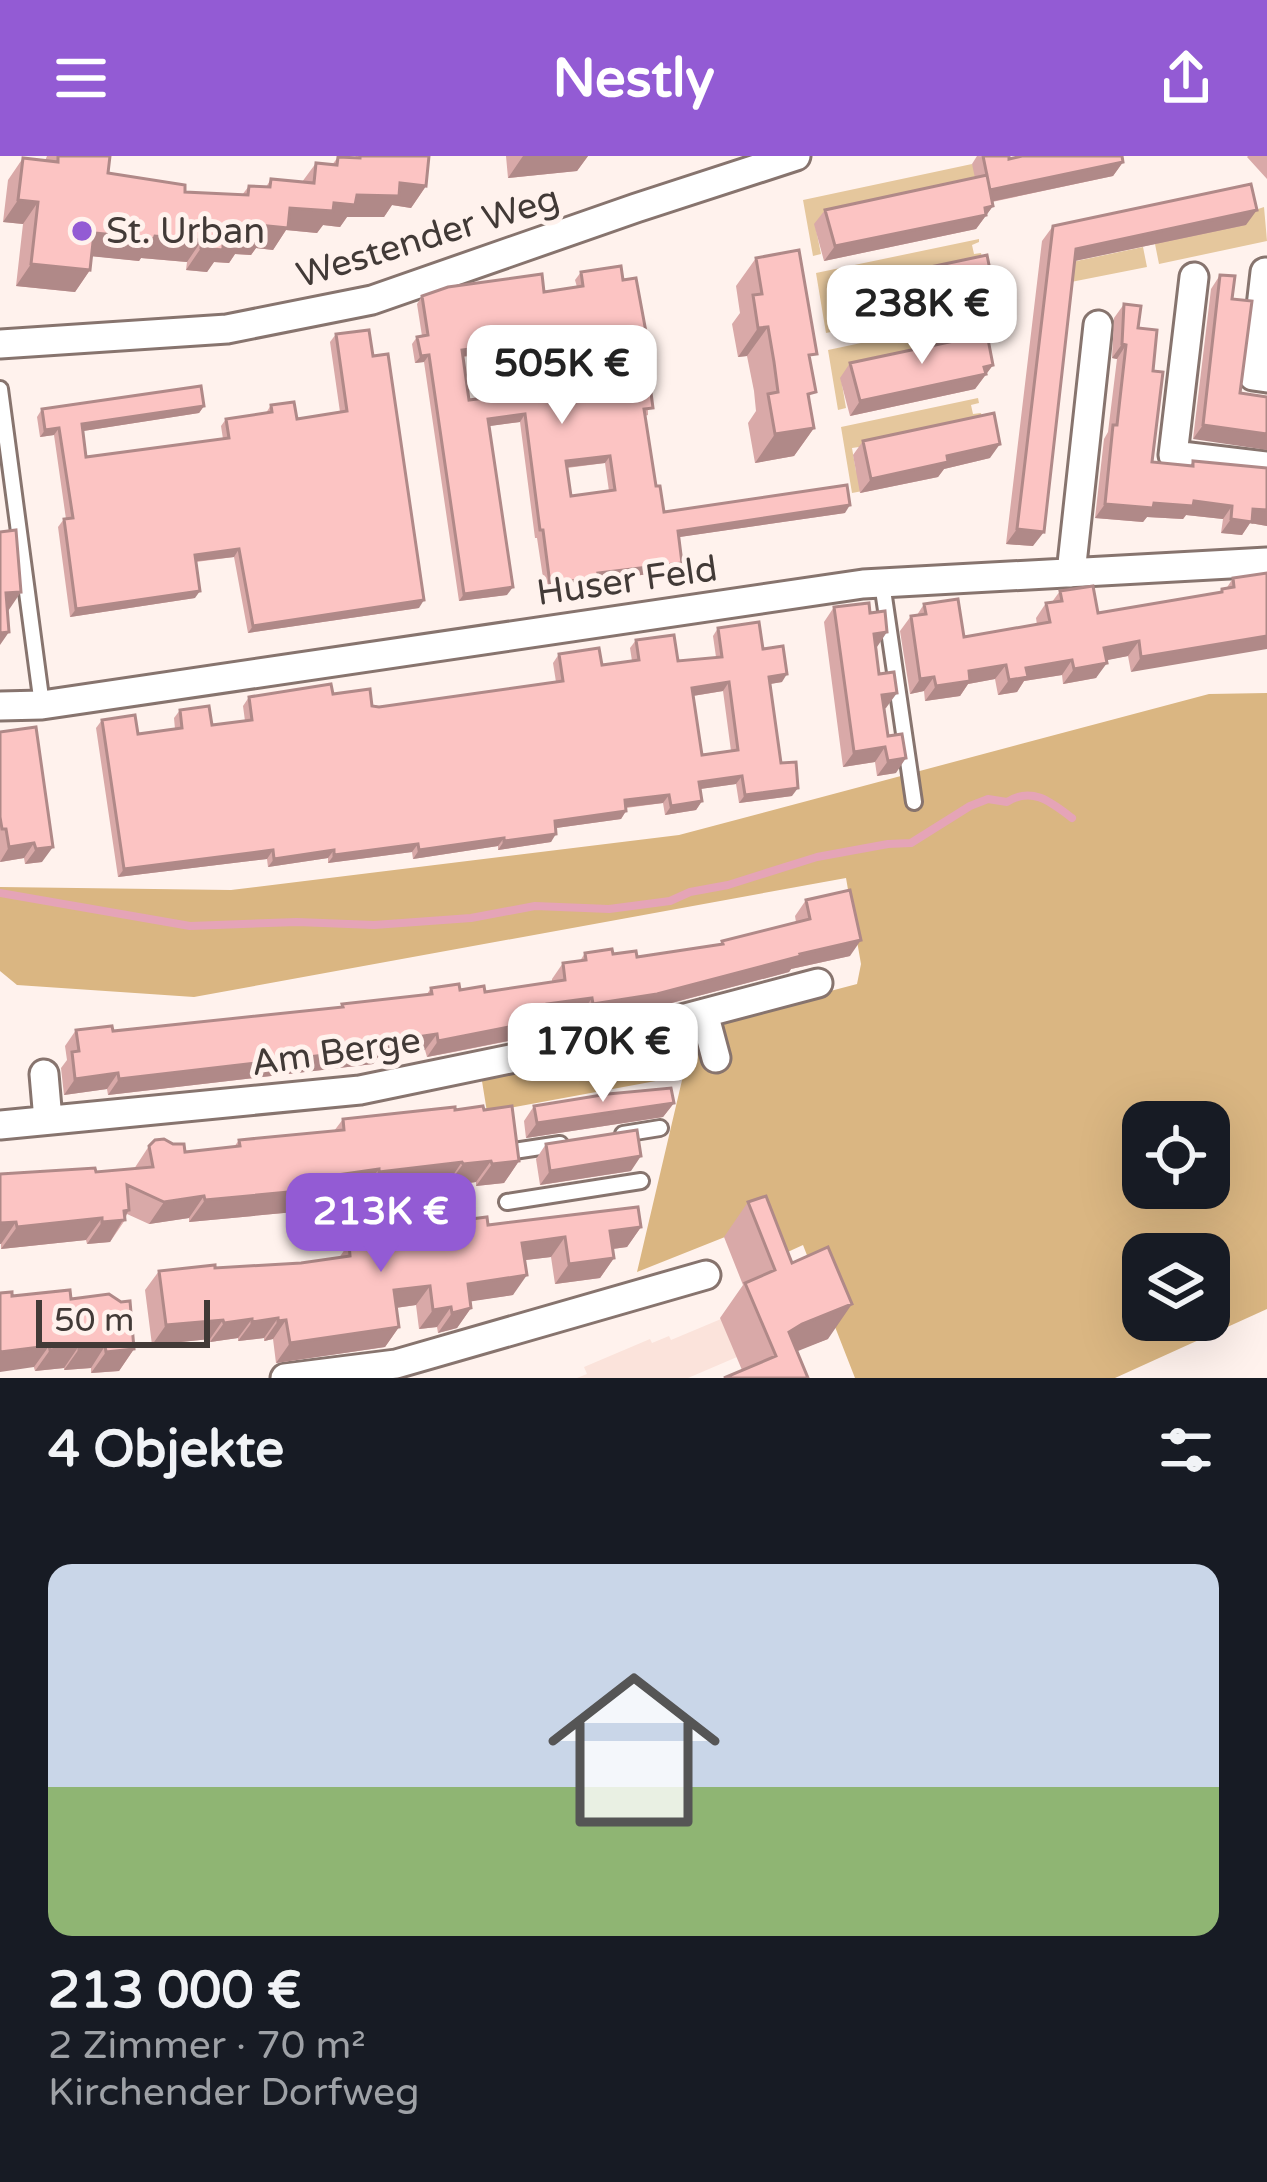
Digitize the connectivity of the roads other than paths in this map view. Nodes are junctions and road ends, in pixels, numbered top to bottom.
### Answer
1 (796, 156) edge
2 (1265, 272) edge
3 (1194, 278) dead end
4 (1099, 325) dead end
5 (0, 344) edge
6 (1267, 378) edge
7 (0, 389) edge
8 (1267, 466) edge
9 (1267, 562) edge
10 (1071, 573) junction
11 (882, 583) junction
12 (42, 704) junction
13 (0, 706) edge
14 (914, 802) dead end
15 (818, 983) dead end
16 (704, 1013) junction
17 (716, 1058) dead end
18 (44, 1074) dead end
19 (48, 1120) junction
20 (0, 1125) edge
21 (660, 1129) dead end
22 (597, 1138) edge
23 (576, 1142) edge
24 (514, 1151) edge
25 (641, 1181) dead end
26 (507, 1202) dead end
27 (706, 1275) dead end
28 (284, 1378) edge

1 - 5 street, Westender Weg
2 - 6 street
3 - 8 street
4 - 10 street
7 - 12 lane
9 - 10 street, Huser Feld
10 - 11 street, Huser Feld
11 - 12 street, Huser Feld
11 - 14 lane
12 - 13 street, Huser Feld
15 - 16 street, Am Berge
16 - 17 street
16 - 19 street, Am Berge
18 - 19 street
19 - 20 street, Am Berge
21 - 22 lane
23 - 24 lane
25 - 26 lane
27 - 28 street

